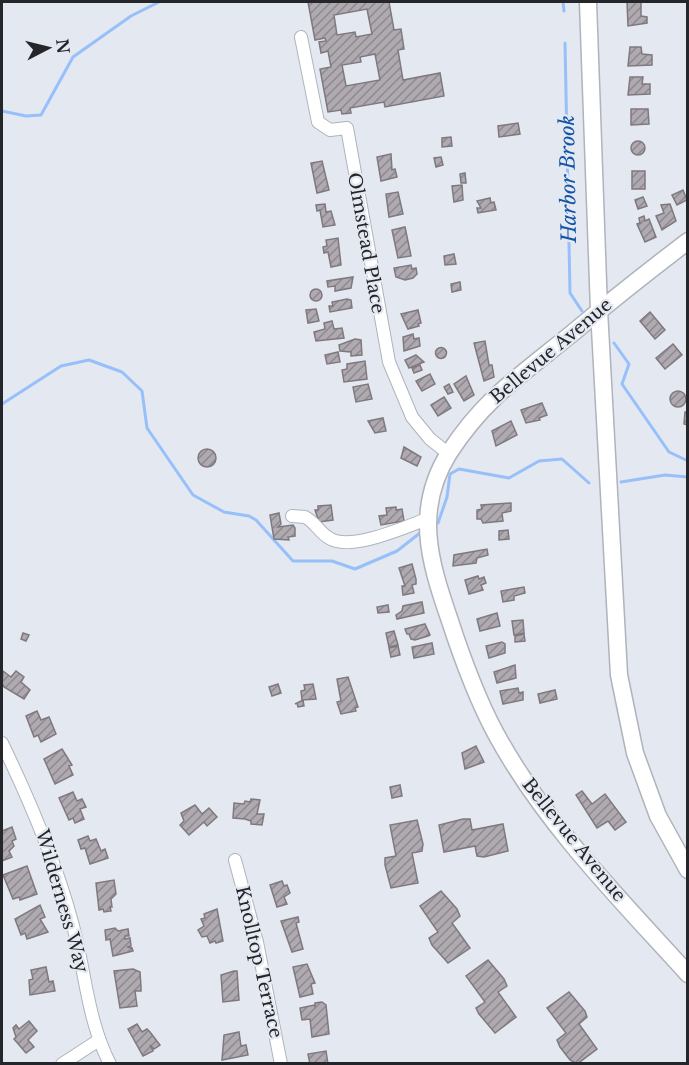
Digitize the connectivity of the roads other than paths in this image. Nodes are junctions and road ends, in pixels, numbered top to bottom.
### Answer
1 (588, 2) edge
2 (301, 37) dead end
3 (687, 241) edge
4 (599, 310) junction
5 (449, 454) junction
6 (292, 516) dead end
7 (427, 519) junction
8 (2, 743) edge
9 (235, 860) dead end
10 (687, 870) edge
11 (687, 974) edge
12 (99, 1040) junction
13 (62, 1064) edge
14 (110, 1064) edge
15 (281, 1064) edge

1 - 4 street
2 - 5 street, Olmstead Place
3 - 4 street, Bellevue Avenue
4 - 5 street, Bellevue Avenue
4 - 10 street
5 - 7 street, Bellevue Avenue
6 - 7 street
7 - 11 street, Bellevue Avenue
8 - 12 street, Wilderness Way
9 - 15 street, Knolltop Terrace
12 - 13 street
12 - 14 street, Wilderness Way

